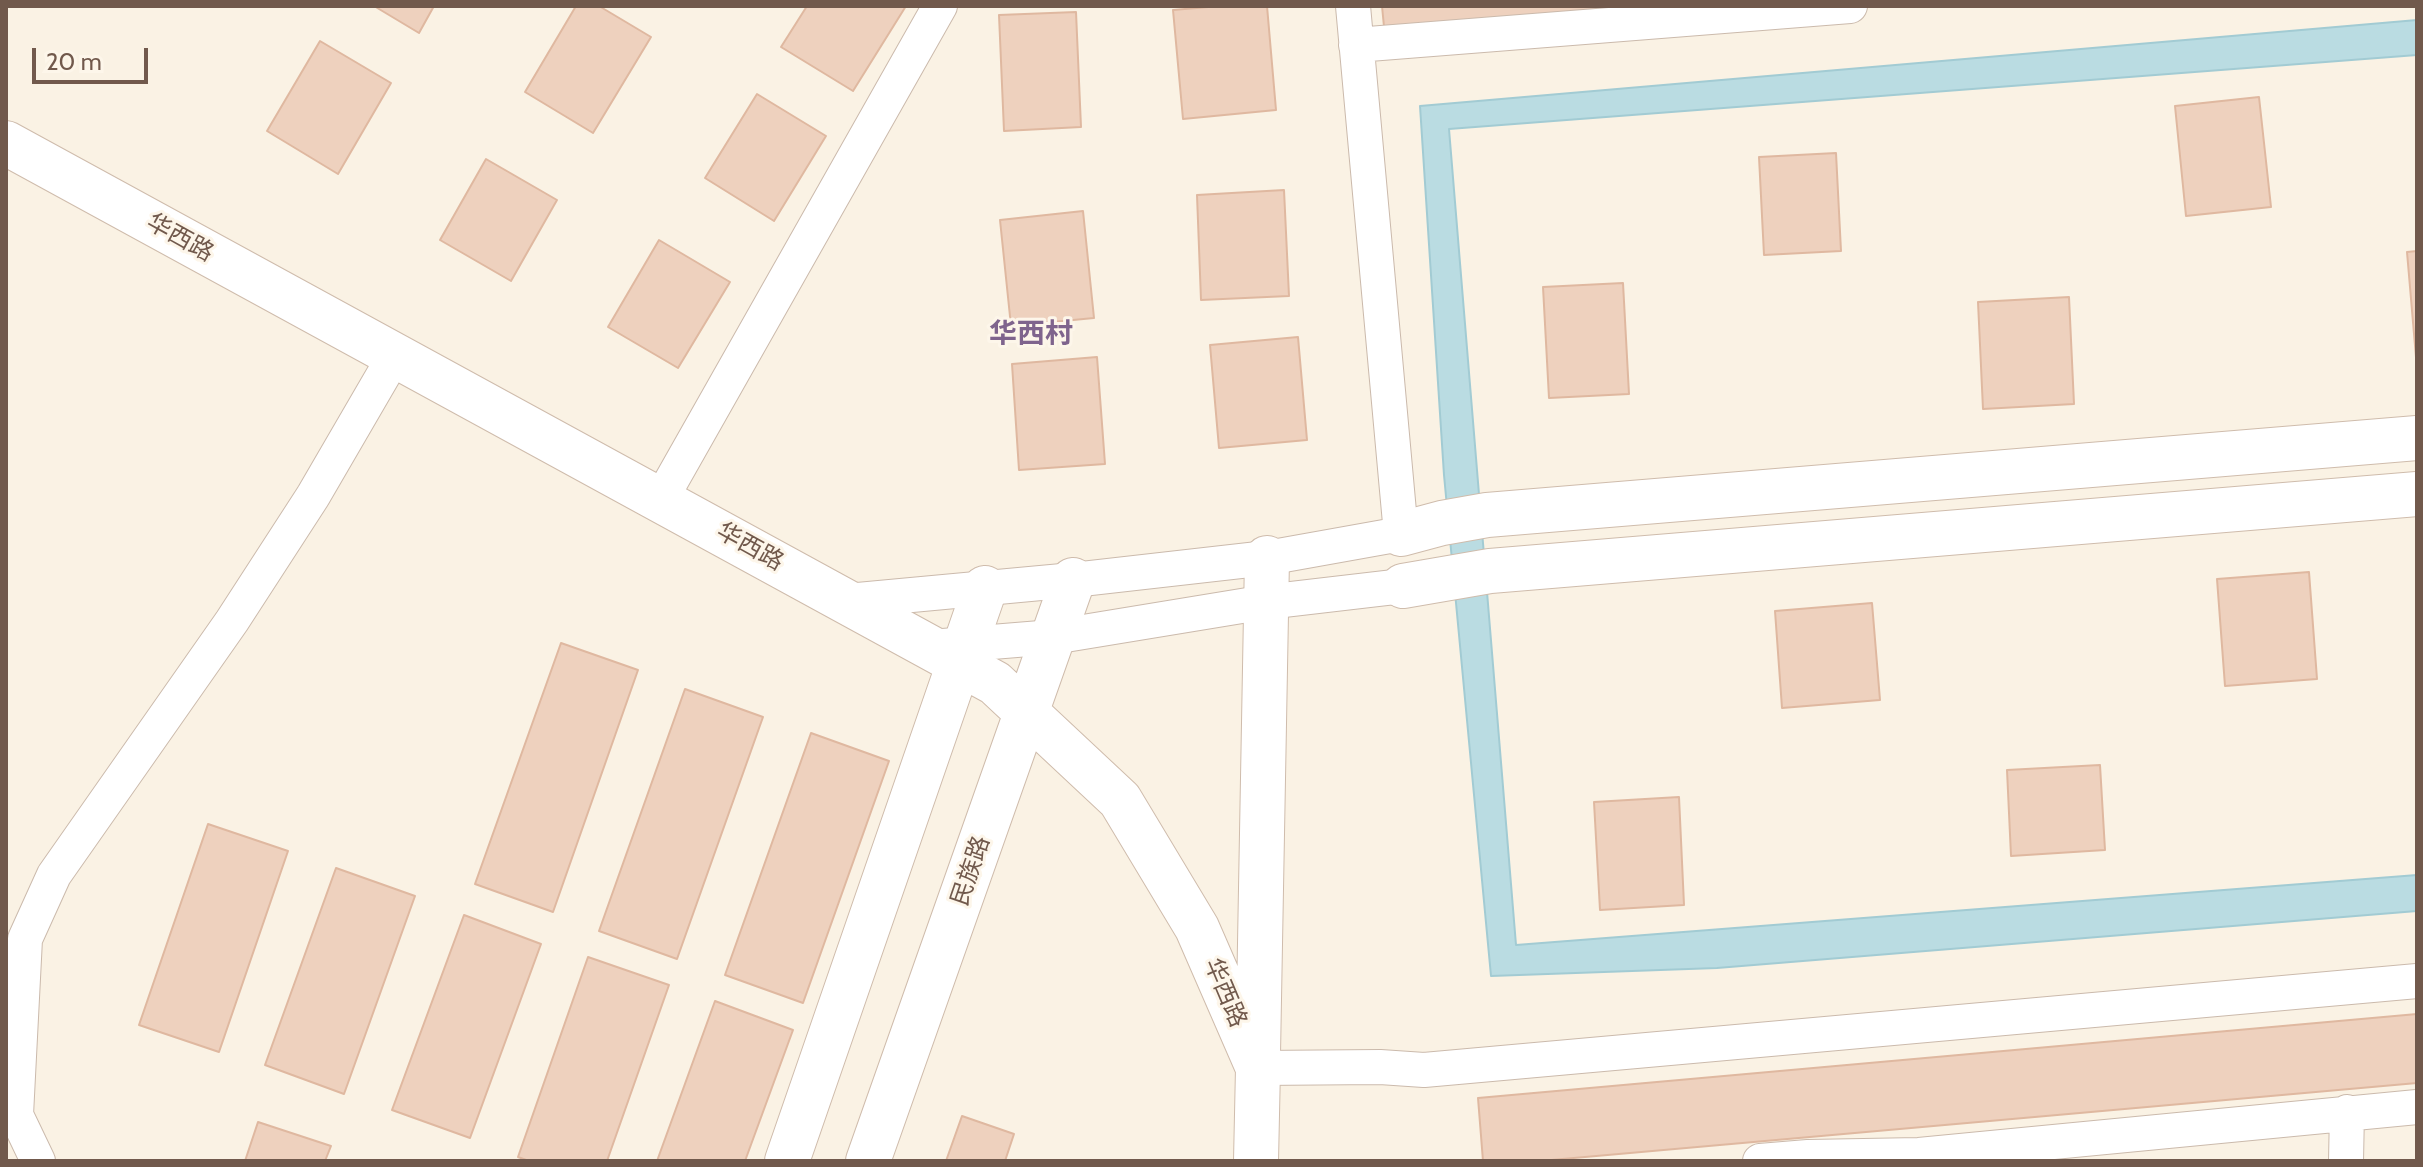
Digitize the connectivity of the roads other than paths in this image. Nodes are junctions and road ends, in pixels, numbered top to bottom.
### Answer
1 (940, 6) edge
2 (1353, 6) edge
3 (1850, 6) edge
4 (1356, 45) junction
5 (6, 143) edge
6 (395, 355) junction
7 (2417, 438) edge
8 (2417, 494) edge
9 (661, 499) junction
10 (1401, 534) junction
11 (1267, 558) junction
12 (1073, 580) junction
13 (1403, 586) joint
14 (985, 588) junction
15 (847, 601) junction
16 (1266, 602) junction
17 (1053, 637) junction
18 (952, 651) junction
19 (1026, 712) junction
20 (2417, 981) edge
21 (1258, 1068) junction
22 (2417, 1107) edge
23 (11, 1112) edge
24 (2347, 1112) junction
25 (38, 1161) edge
26 (787, 1161) edge
27 (868, 1161) edge
28 (1256, 1161) edge
29 (1760, 1161) edge
30 (2346, 1161) edge

1 - 9 street
2 - 4 street
3 - 4 street
4 - 10 street
5 - 6 street, 华西路
6 - 9 street, 华西路
6 - 23 street
7 - 10 street
8 - 13 street
9 - 15 street, 华西路
10 - 11 street
11 - 12 street
11 - 16 street
12 - 14 street
12 - 17 street, 民族路
13 - 16 street
14 - 15 street
14 - 18 street
15 - 18 street, 华西路
16 - 17 street
16 - 21 street
17 - 18 street
17 - 19 street, 民族路
18 - 19 street, 华西路
18 - 26 street
19 - 21 street, 华西路
19 - 27 street, 民族路
20 - 21 street
21 - 28 street, 华西路
22 - 24 street
23 - 25 street
24 - 29 street
24 - 30 street

